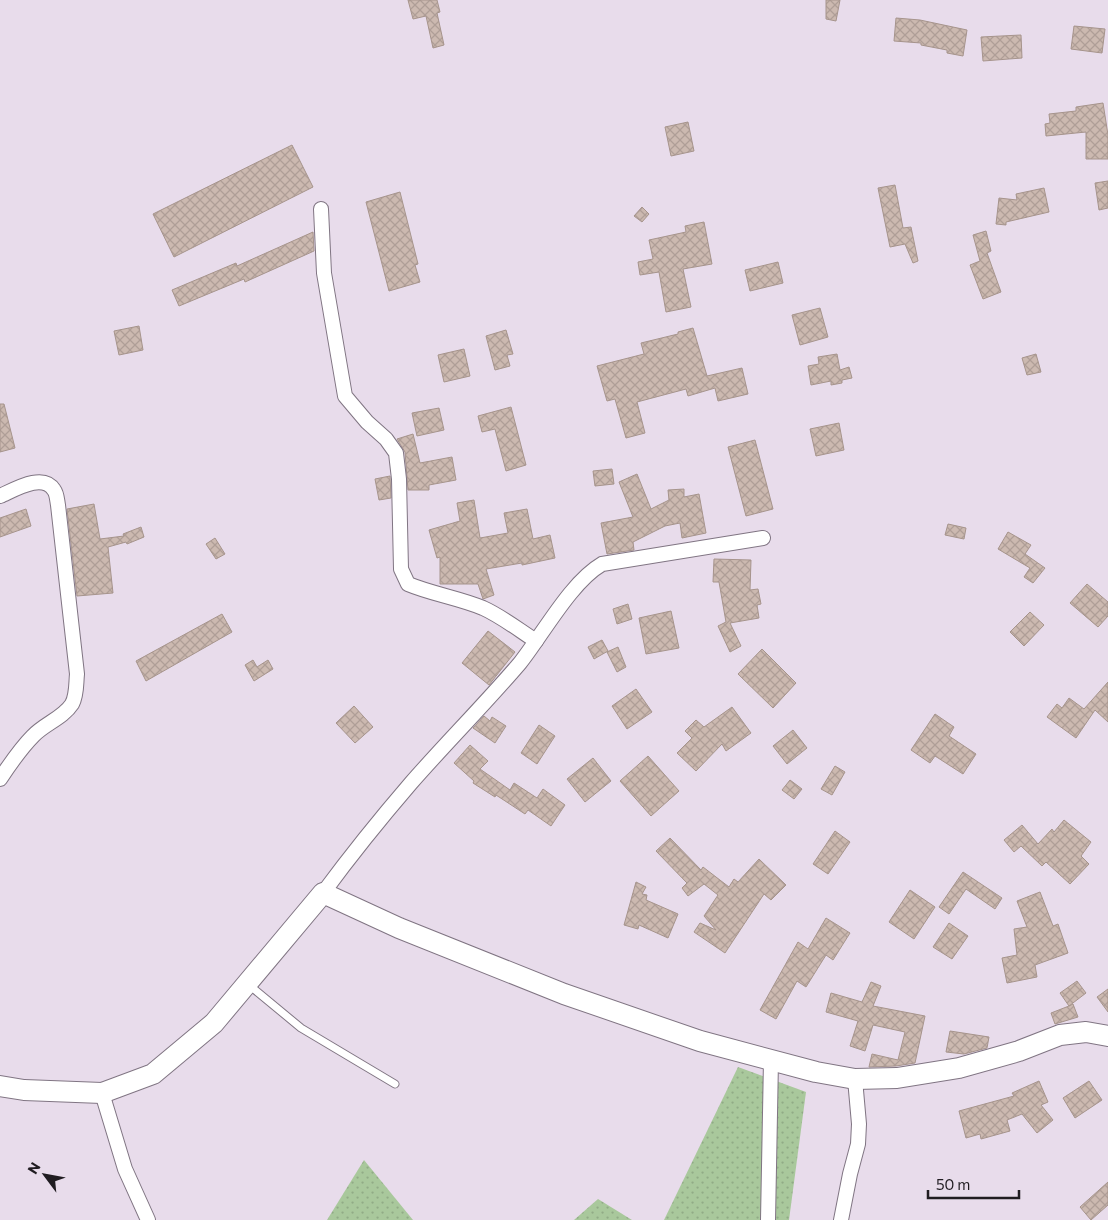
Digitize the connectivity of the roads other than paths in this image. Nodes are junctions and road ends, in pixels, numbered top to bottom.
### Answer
1 (321, 209) dead end
2 (0, 496) edge
3 (763, 538) dead end
4 (536, 641) junction
5 (0, 779) edge
6 (324, 893) junction
7 (247, 984) junction
8 (1108, 1036) edge
9 (771, 1060) junction
10 (855, 1079) junction
11 (395, 1084) dead end
12 (0, 1086) edge
13 (102, 1093) junction
14 (148, 1220) edge
15 (768, 1220) edge
16 (841, 1220) edge

1 - 4 street
2 - 5 street
3 - 4 street
4 - 6 street
6 - 7 street
6 - 9 street
7 - 11 lane
7 - 13 street
8 - 10 street
9 - 10 street
9 - 15 street
10 - 16 street
12 - 13 street
13 - 14 street

